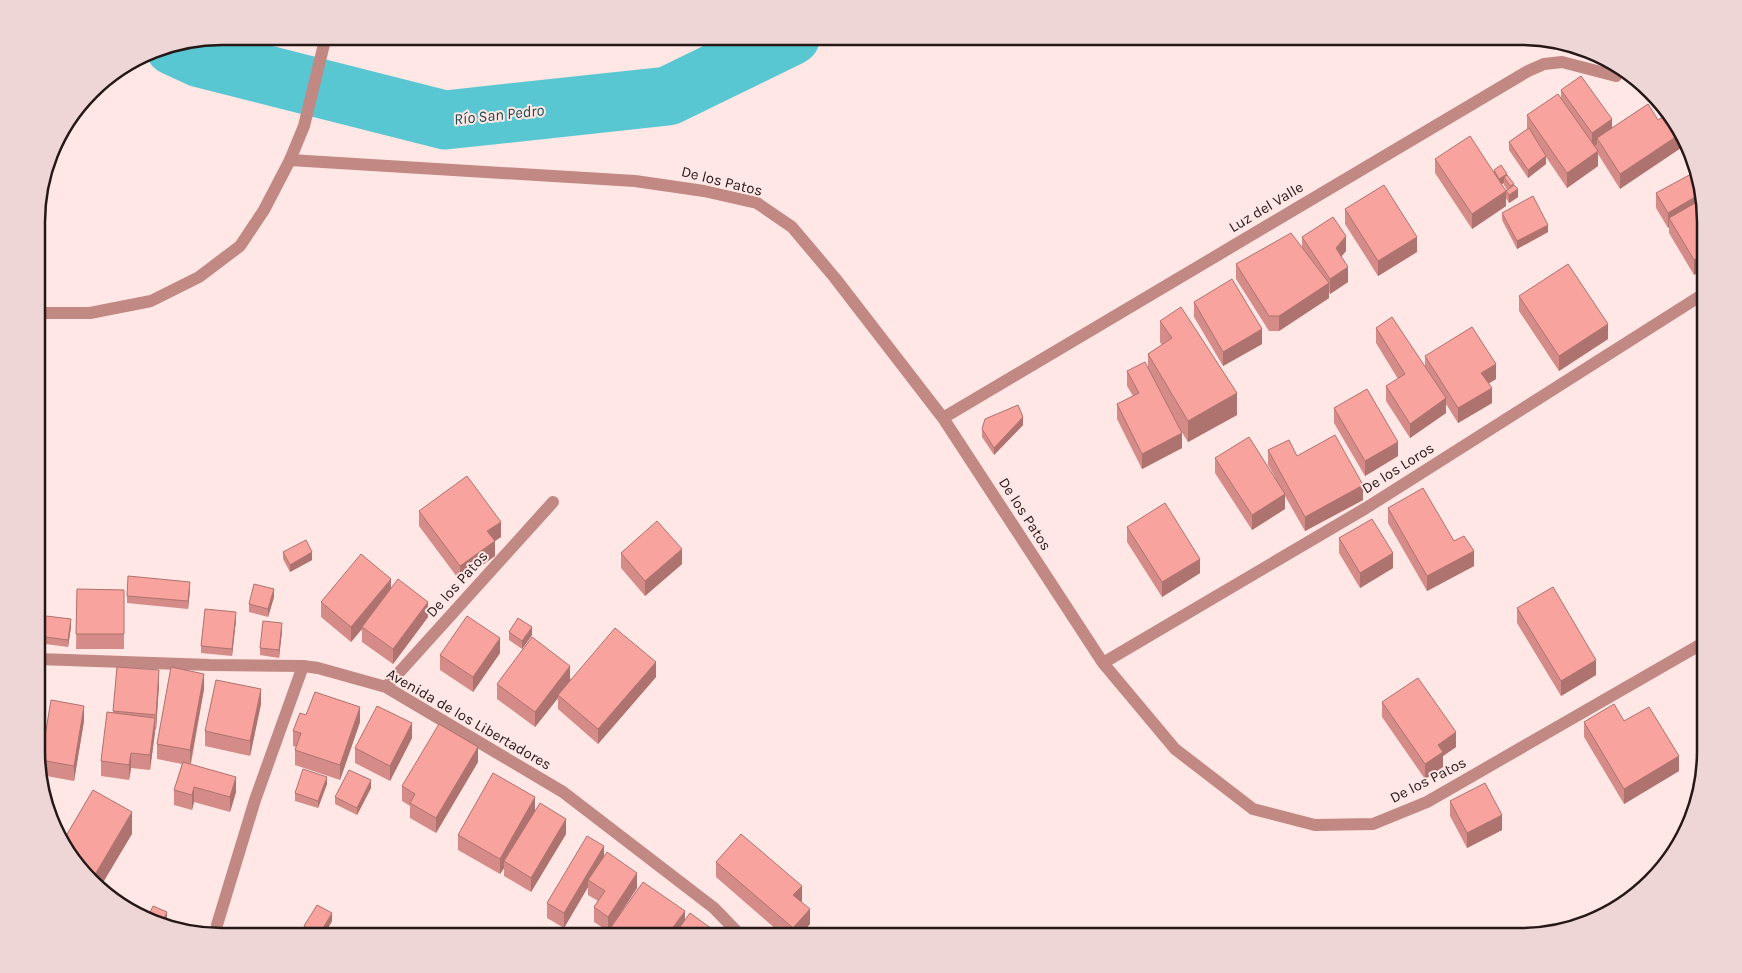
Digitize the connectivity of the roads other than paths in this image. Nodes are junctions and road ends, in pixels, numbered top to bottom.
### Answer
1 (324, 45) edge
2 (1616, 76) dead end
3 (290, 160) junction
4 (1697, 298) edge
5 (45, 313) edge
6 (943, 418) junction
7 (553, 502) dead end
8 (1697, 647) edge
9 (45, 659) edge
10 (1103, 663) junction
11 (304, 666) junction
12 (386, 687) junction
13 (217, 925) dead end
14 (733, 928) edge

1 - 3 street
2 - 6 street, Luz del Valle
3 - 5 street
3 - 6 street, De los Patos
4 - 10 street, De los Loros
6 - 10 street, De los Patos
7 - 12 street, De los Patos
8 - 10 street, De los Patos
9 - 11 street, Avenida de los Libertadores
11 - 12 street, Avenida de los Libertadores
11 - 13 street
12 - 14 street, Avenida de los Libertadores

